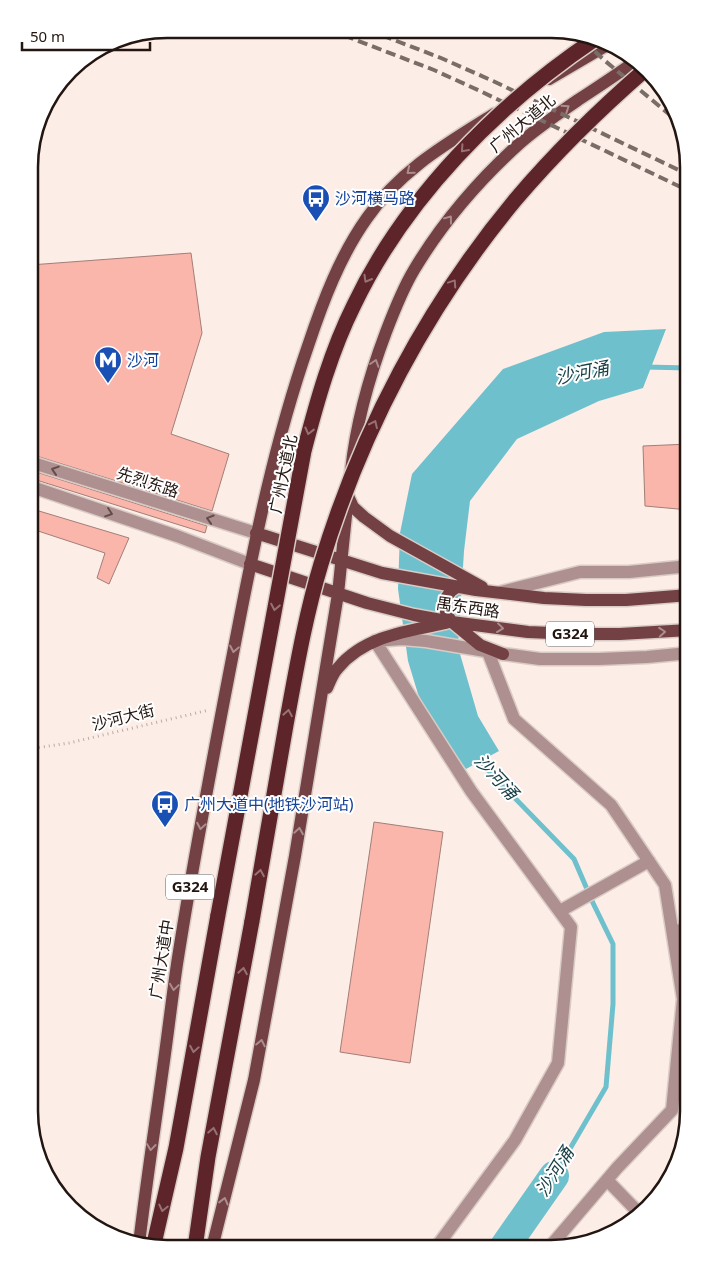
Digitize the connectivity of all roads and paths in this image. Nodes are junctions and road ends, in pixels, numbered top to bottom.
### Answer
1 (589, 43) edge
2 (602, 48) edge
3 (631, 64) edge
4 (641, 73) edge
5 (37, 464) edge
6 (37, 488) edge
7 (348, 496) junction
8 (256, 533) junction
9 (342, 560) junction
10 (250, 564) junction
11 (680, 567) edge
12 (456, 586) junction
13 (495, 592) junction
14 (338, 594) junction
15 (680, 595) edge
16 (431, 622) junction
17 (451, 622) junction
18 (680, 631) edge
19 (375, 641) junction
20 (488, 652) junction
21 (503, 654) junction
22 (680, 654) edge
23 (321, 702) junction
24 (223, 706) junction
25 (37, 748) edge
26 (649, 861) junction
27 (564, 909) junction
28 (672, 930) junction
29 (680, 930) edge
30 (680, 985) edge
31 (680, 1021) edge
32 (607, 1180) junction
33 (635, 1209) edge
34 (140, 1237) edge
35 (156, 1239) edge
36 (196, 1240) edge
37 (214, 1240) edge
38 (442, 1240) edge
39 (556, 1240) edge

1 -> 35 highway, 广州大道北, bridge
2 -> 8 main road, 广州大道北
7 -> 3 main road, 广州大道北
36 -> 4 highway, bridge
8 -> 5 street, 先烈东路
6 -> 10 street
7 - 9 main road, 广州大道北
7 - 13 main road
8 - 9 main road, 禺东西路 / G324
8 - 10 main road, 广州大道中 / G324
9 - 12 main road, 禺东西路 / G324
9 - 14 main road, 广州大道北
10 - 14 main road, 禺东西路
10 -> 24 main road, 广州大道中 / G324
11 - 13 street
12 - 13 main road, 禺东西路 / G324
12 - 17 main road
13 - 15 main road, 禺东西路 / G324
14 - 16 main road, 禺东西路
14 - 23 main road, 广州大道北
16 - 17 main road, 禺东西路
16 - 19 main road
17 -> 18 main road, 禺东西路 / G324
17 - 21 main road
19 - 20 street
19 - 23 main road
19 - 27 street
20 - 21 street
20 - 26 street
21 - 22 street
37 -> 23 main road
24 - 25 path, 沙河大街
24 -> 34 main road, 广州大道中 / G324
26 - 27 street
26 - 28 street
27 - 38 street
28 - 29 street
28 - 30 street
31 - 32 street
32 - 33 street
32 - 39 street

